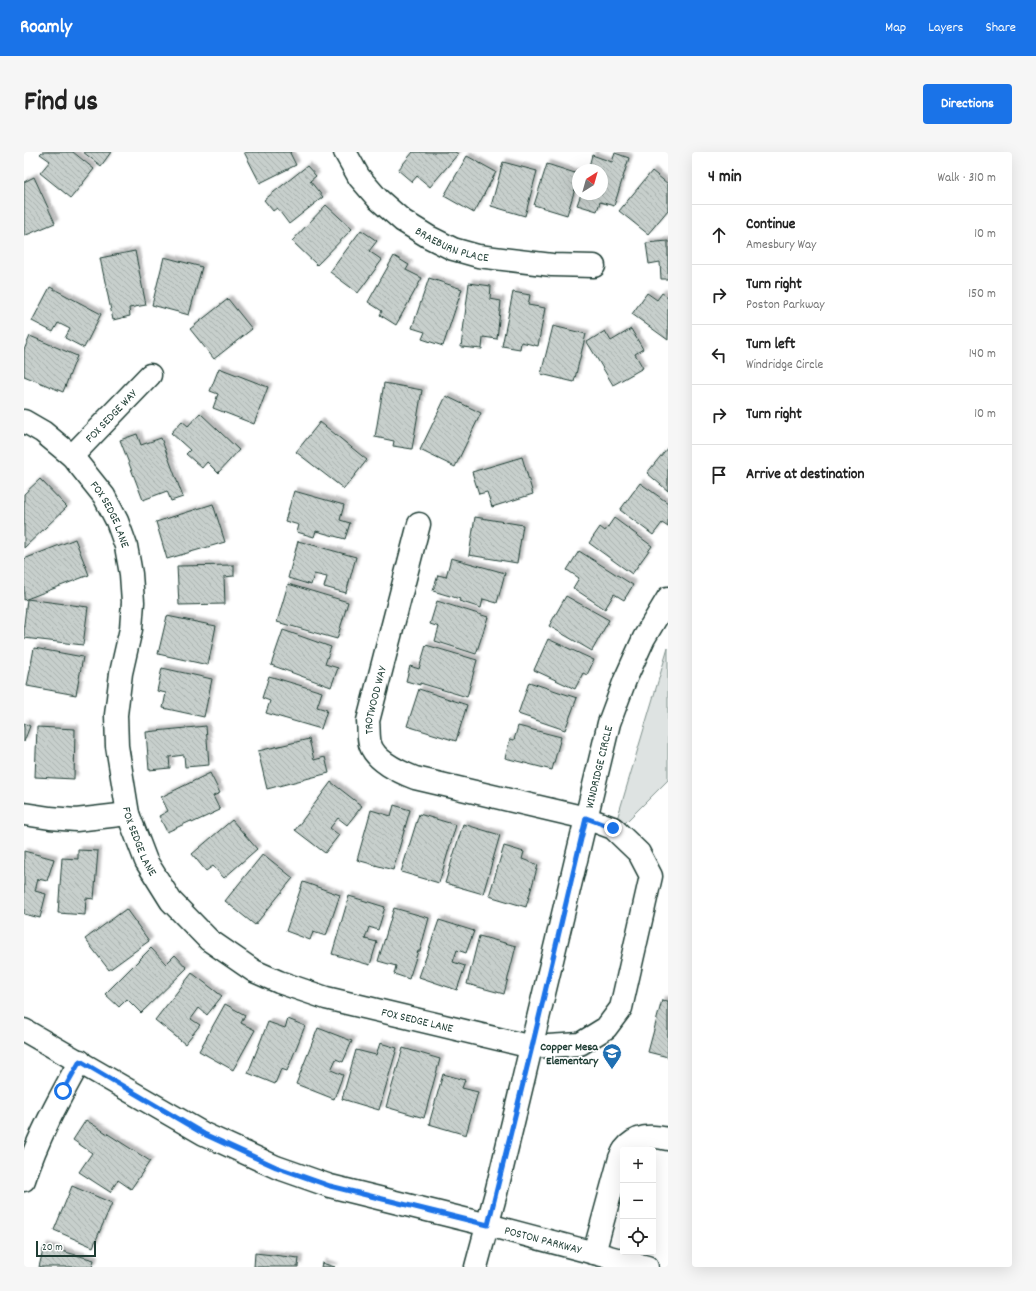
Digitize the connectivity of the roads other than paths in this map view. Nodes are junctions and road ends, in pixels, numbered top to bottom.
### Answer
1 (345, 152) edge
2 (594, 266) dead end
3 (150, 375) dead end
4 (24, 421) edge
5 (72, 456) junction
6 (418, 524) dead end
7 (668, 598) edge
8 (24, 814) edge
9 (128, 814) junction
10 (586, 818) junction
11 (24, 1030) edge
12 (532, 1047) junction
13 (80, 1061) junction
14 (668, 1140) edge
15 (628, 1147) edge
16 (620, 1158) edge
17 (24, 1180) edge
18 (488, 1225) junction
19 (594, 1253) junction
20 (476, 1267) edge
21 (647, 1267) edge

1 - 2 street, BRAEBURN PLACE
3 - 5 street, FOX SEDGE WAY
4 - 5 street, FOX SEDGE LANE
5 - 9 street, FOX SEDGE LANE
6 - 10 street, TROTWOOD WAY
7 - 10 street, WINDRIDGE CIRCLE
8 - 9 street
9 - 12 street, FOX SEDGE LANE
10 - 12 street, WINDRIDGE CIRCLE
10 - 12 street, TROTWOOD WAY
11 - 13 street, POSTON PARKWAY
12 - 18 street, WINDRIDGE CIRCLE
13 - 17 street
13 - 18 street, POSTON PARKWAY
14 - 15 street
16 - 19 street
18 - 19 street, POSTON PARKWAY
18 - 20 street, WINDRIDGE CIRCLE
19 - 21 street, POSTON PARKWAY

